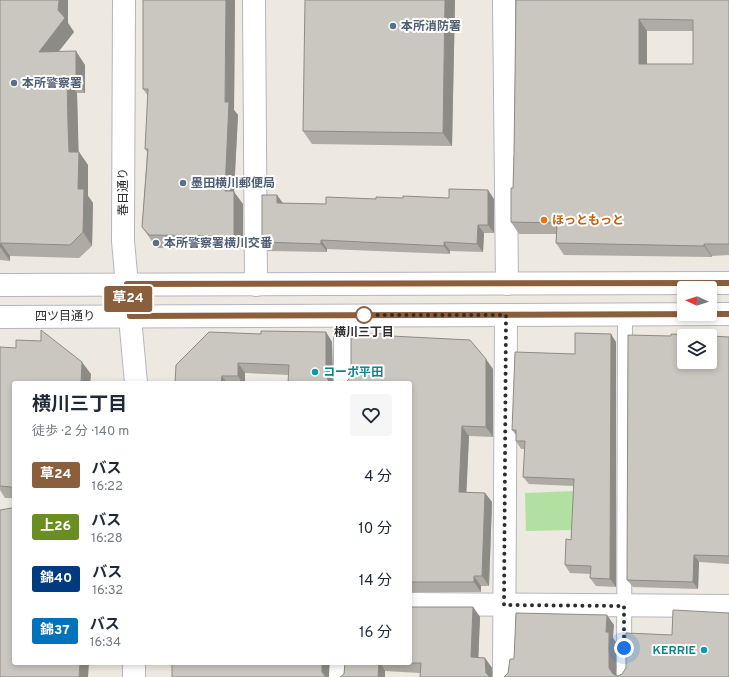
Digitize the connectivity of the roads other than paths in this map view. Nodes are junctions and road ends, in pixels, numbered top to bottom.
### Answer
1 (124, 0) edge
2 (254, 0) edge
3 (504, 0) edge
4 (729, 283) edge
5 (127, 284) junction
6 (507, 284) junction
7 (0, 285) edge
8 (256, 285) junction
9 (729, 314) edge
10 (506, 315) junction
11 (625, 315) junction
12 (130, 316) junction
13 (345, 316) junction
14 (0, 317) edge
15 (136, 381) edge
16 (344, 381) edge
17 (412, 604) edge
18 (504, 605) junction
19 (624, 606) junction
20 (729, 606) edge
21 (134, 665) edge
22 (341, 665) edge
23 (134, 677) edge
24 (340, 677) edge
25 (504, 677) edge
26 (624, 677) edge

1 - 5 street, 春日通り
2 - 8 street
3 - 6 street
4 - 6 street
5 - 7 street
5 - 8 street
5 - 12 street, 春日通り
6 - 8 street
9 - 11 street, 四ツ目通り
10 - 11 street, 四ツ目通り
10 - 13 street, 四ツ目通り
10 - 18 street
11 - 19 lane
12 - 13 street, 四ツ目通り
12 - 14 street, 四ツ目通り
12 - 15 street, 春日通り
13 - 16 street
17 - 18 street
18 - 19 street
18 - 25 street
19 - 20 street
19 - 26 lane
21 - 23 street
22 - 24 street

